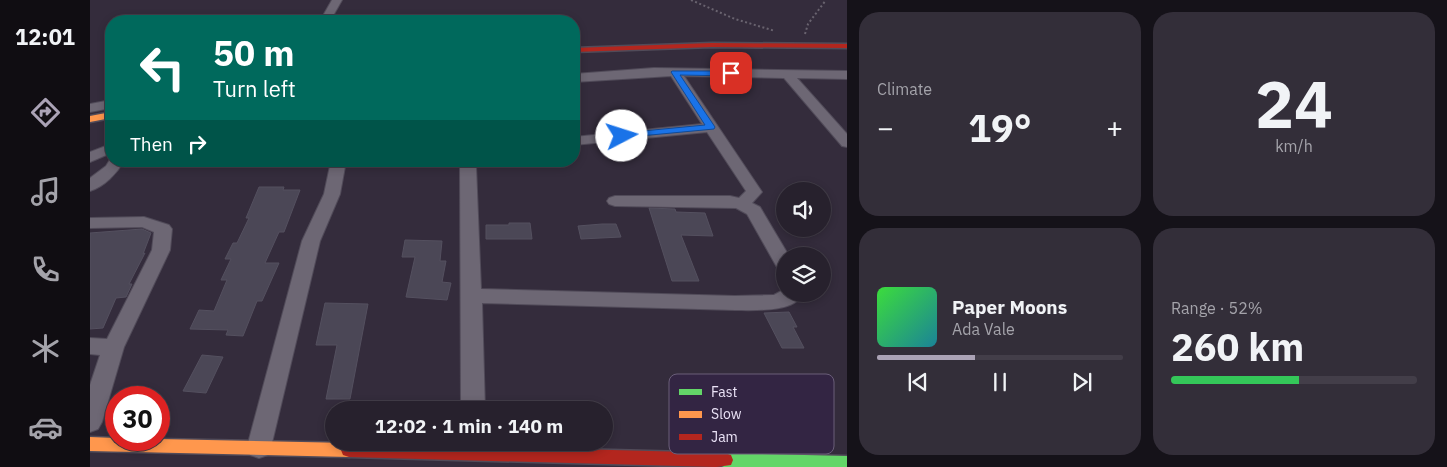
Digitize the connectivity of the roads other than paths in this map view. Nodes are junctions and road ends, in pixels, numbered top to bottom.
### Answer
1 (337, 0) edge
2 (328, 15) edge
3 (847, 46) edge
4 (580, 50) edge
5 (674, 72) junction
6 (787, 74) junction
7 (847, 75) edge
8 (580, 78) edge
9 (105, 105) edge
10 (90, 108) edge
11 (105, 116) edge
12 (90, 119) edge
13 (832, 125) junction
14 (847, 126) edge
15 (711, 127) junction
16 (580, 140) edge
17 (847, 143) edge
18 (105, 151) edge
19 (90, 158) edge
20 (112, 167) edge
21 (338, 167) edge
22 (468, 167) edge
23 (90, 186) edge
24 (615, 201) dead end
25 (742, 204) junction
26 (90, 223) edge
27 (776, 249) edge
28 (472, 296) junction
29 (776, 302) edge
30 (90, 346) edge
31 (113, 347) junction
32 (473, 401) edge
33 (90, 422) edge
34 (90, 444) edge
35 (259, 447) junction
36 (325, 447) edge
37 (549, 451) edge
38 (847, 463) edge

1 - 2 street
3 - 4 street
5 - 6 street
5 - 8 street
5 - 15 street
6 - 7 street
6 - 13 street
9 - 10 street
11 - 12 street
13 - 14 street
13 - 17 street
15 - 16 street
15 - 25 street
18 - 19 street
20 - 23 street
21 - 35 street
22 - 28 street
24 - 25 street
25 - 27 street
26 - 31 street
28 - 29 street
28 - 32 street
30 - 31 street
31 - 33 street
34 - 35 street
35 - 36 street
37 - 38 street

